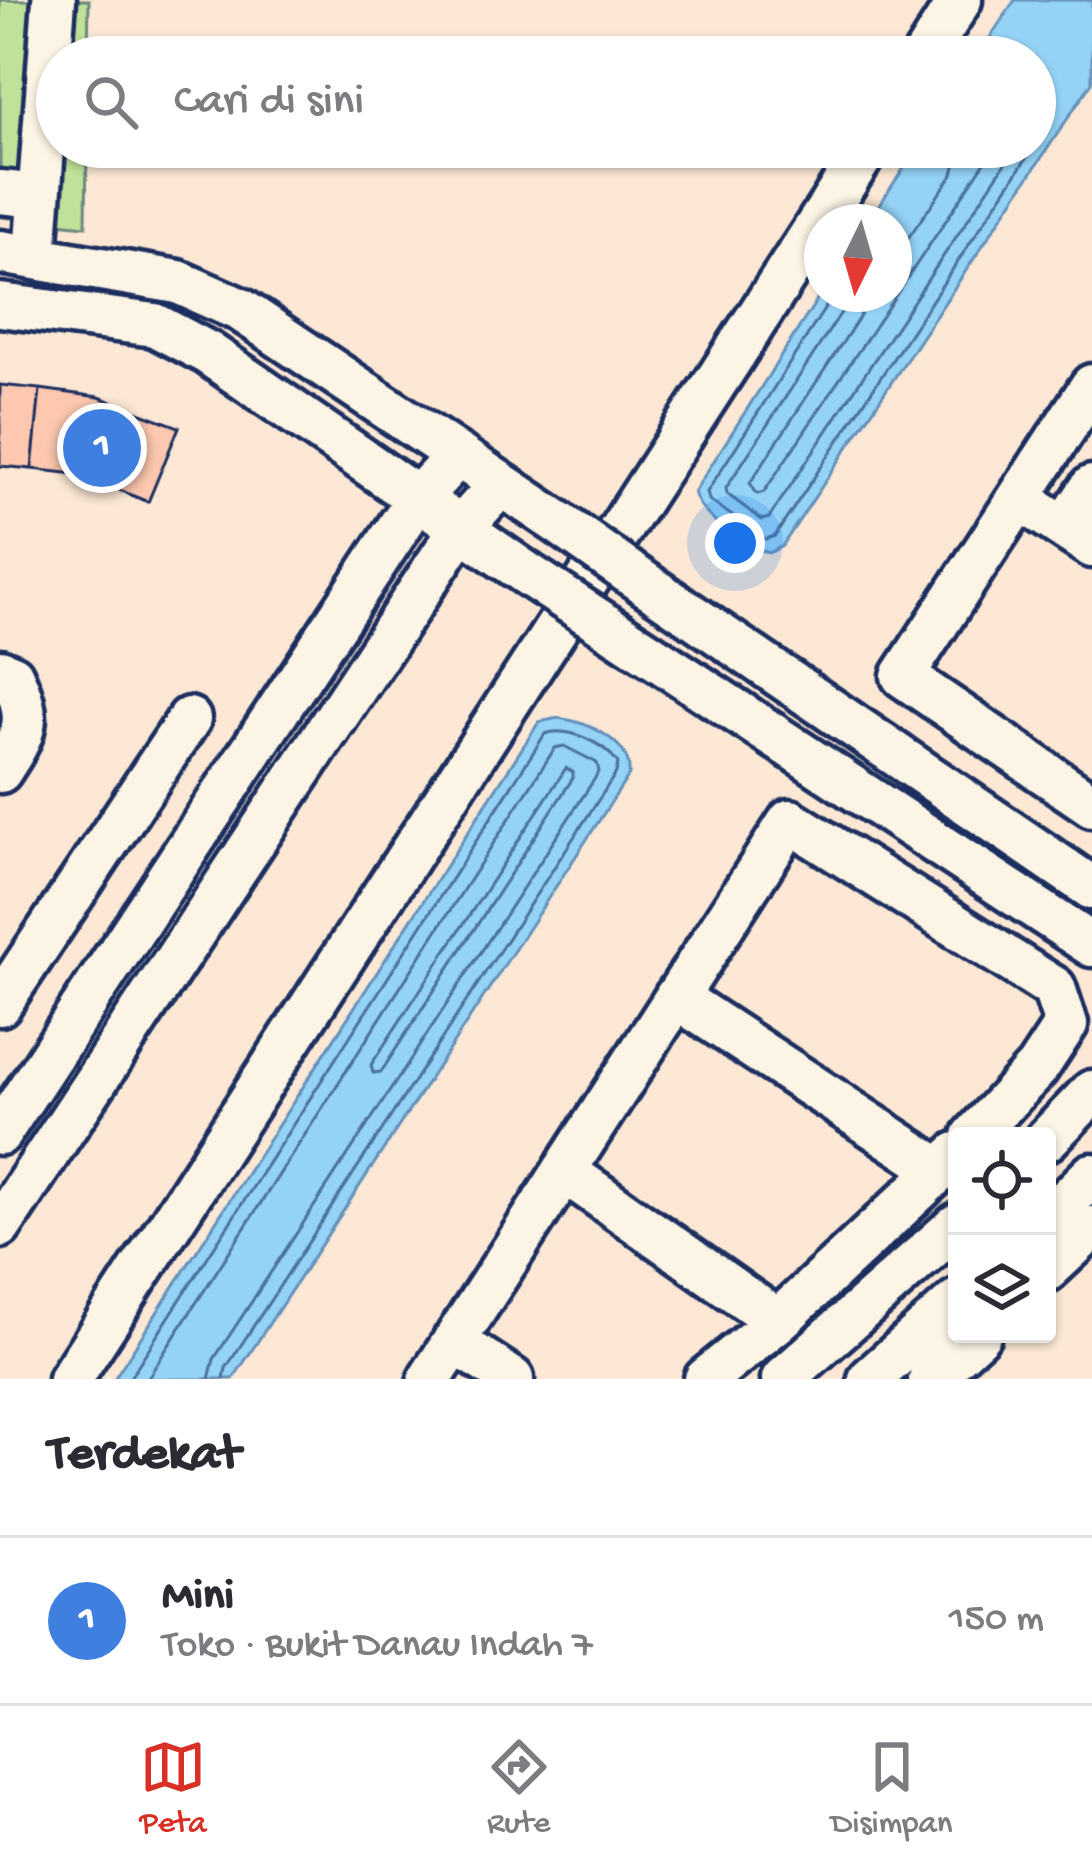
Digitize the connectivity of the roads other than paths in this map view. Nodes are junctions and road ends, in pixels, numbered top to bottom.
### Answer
1 (54, 0) edge
2 (960, 0) edge
3 (48, 36) edge
4 (937, 36) edge
5 (36, 103) edge
6 (855, 168) edge
7 (20, 194) edge
8 (17, 254) edge
9 (0, 305) edge
10 (1092, 386) edge
11 (458, 455) junction
12 (501, 484) junction
13 (1092, 487) edge
14 (418, 498) junction
15 (1019, 498) junction
16 (461, 528) junction
17 (1079, 537) edge
18 (0, 670) edge
19 (189, 719) dead end
20 (0, 771) edge
21 (1092, 805) edge
22 (1092, 888) edge
23 (1092, 945) edge
24 (676, 997) junction
25 (0, 1004) edge
26 (1092, 1092) edge
27 (982, 1127) edge
28 (1056, 1129) edge
29 (0, 1133) edge
30 (948, 1162) edge
31 (948, 1164) edge
32 (564, 1171) junction
33 (1092, 1175) edge
34 (1056, 1211) edge
35 (0, 1226) edge
36 (1092, 1228) edge
37 (948, 1233) edge
38 (1056, 1262) edge
39 (948, 1309) edge
40 (778, 1321) junction
41 (454, 1341) junction
42 (969, 1343) edge
43 (70, 1379) edge
44 (430, 1379) edge
45 (512, 1379) edge
46 (706, 1379) edge
47 (784, 1379) edge
48 (870, 1379) edge
49 (930, 1379) edge

1 - 3 street
2 - 4 street
5 - 7 street
6 - 43 street
7 - 8 street
8 - 11 street
9 - 14 street
10 - 15 street
11 - 12 street
11 - 14 street
12 - 16 street
12 - 22 street, bridge
13 - 17 street
14 - 16 street
14 - 29 street
15 - 17 street
15 - 21 street
16 - 23 street, bridge
16 - 35 street
18 - 20 street
19 - 25 street
24 - 27 street
24 - 30 street
24 - 32 street
26 - 28 street
31 - 40 street
32 - 40 street
32 - 41 street
33 - 34 street
36 - 38 street
37 - 47 street
39 - 48 street
40 - 46 street
41 - 44 street
41 - 45 street
42 - 49 street

